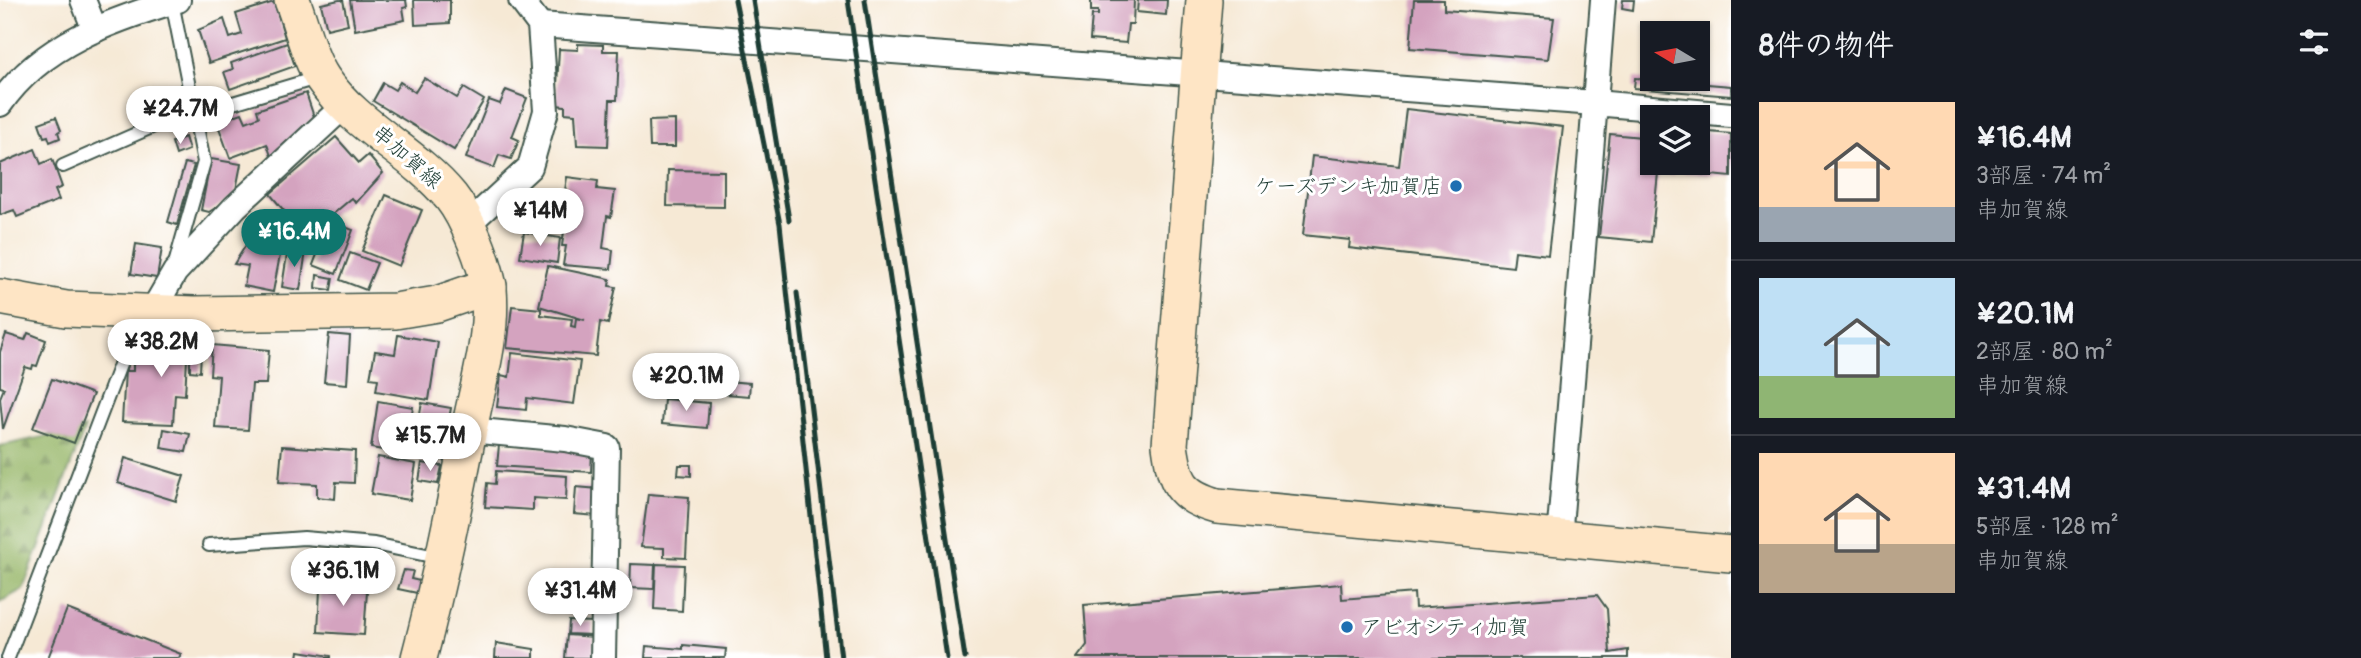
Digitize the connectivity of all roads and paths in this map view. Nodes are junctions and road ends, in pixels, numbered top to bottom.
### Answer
1 (83, 0) edge
2 (292, 0) edge
3 (521, 0) edge
4 (1204, 0) edge
5 (1603, 0) edge
6 (175, 1) edge
7 (540, 25) junction
8 (95, 30) junction
9 (1198, 74) junction
10 (322, 77) junction
11 (1595, 103) junction
12 (0, 104) edge
13 (345, 106) junction
14 (196, 111) junction
15 (1731, 116) edge
16 (63, 166) dead end
17 (468, 224) junction
18 (175, 272) junction
19 (489, 286) junction
20 (0, 298) edge
21 (147, 310) junction
22 (469, 430) junction
23 (1559, 539) junction
24 (209, 545) dead end
25 (1731, 554) edge
26 (445, 559) junction
27 (8, 658) edge
28 (419, 658) edge
29 (603, 658) edge

1 - 8 street
2 - 10 street, 串加賀線
3 - 7 street
4 - 9 street
5 - 11 street
6 - 8 street
6 - 14 lane
7 - 9 street
7 - 17 street
8 - 12 street
9 - 11 street
9 - 23 street
10 - 13 street, 串加賀線
10 - 14 lane
11 - 15 street
11 - 23 street
13 - 17 street, 串加賀線
13 - 18 street
14 - 16 lane
14 - 18 lane
17 - 19 street, 串加賀線
18 - 21 street
19 - 21 street
19 - 22 street, 串加賀線
20 - 21 street
21 - 27 lane
22 - 26 street, 串加賀線
22 - 29 street
23 - 25 street
24 - 26 lane
26 - 28 street, 串加賀線

